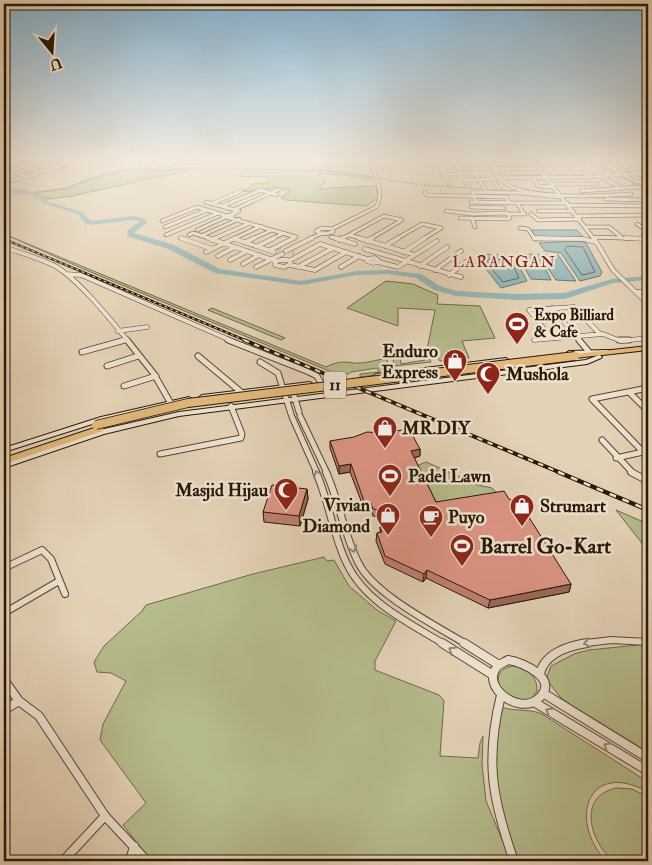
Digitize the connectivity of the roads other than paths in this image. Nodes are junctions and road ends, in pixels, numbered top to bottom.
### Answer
1 (218, 200) edge
2 (236, 200) edge
3 (255, 200) edge
4 (380, 200) edge
5 (508, 200) edge
6 (564, 200) edge
7 (206, 202) dead end
8 (471, 202) dead end
9 (476, 202) joint
10 (212, 203) junction
11 (495, 203) joint
12 (502, 203) junction
13 (510, 203) junction
14 (516, 203) junction
15 (526, 203) joint
16 (533, 203) junction
17 (376, 204) junction
18 (567, 204) junction
19 (222, 206) junction
20 (648, 206) edge
21 (471, 207) dead end
22 (504, 208) junction
23 (208, 210) junction
24 (233, 210) junction
25 (573, 211) junction
26 (446, 212) dead end
27 (539, 212) junction
28 (218, 213) junction
29 (507, 213) junction
30 (524, 214) junction
31 (531, 214) junction
32 (648, 215) edge
33 (225, 216) junction
34 (232, 216) junction
35 (460, 218) dead end
36 (472, 218) junction
37 (579, 218) junction
38 (239, 219) junction
39 (546, 220) junction
40 (162, 221) dead end
41 (250, 223) junction
42 (637, 224) dead end
43 (170, 226) junction
44 (261, 226) junction
45 (585, 226) junction
46 (165, 227) dead end
47 (475, 227) dead end
48 (328, 228) junction
49 (520, 228) dead end
50 (179, 230) junction
51 (197, 230) dead end
52 (272, 230) junction
53 (648, 231) edge
54 (284, 233) junction
55 (332, 233) junction
56 (320, 234) junction
57 (166, 235) dead end
58 (189, 235) junction
59 (201, 236) junction
60 (343, 237) junction
61 (593, 237) junction
62 (621, 237) junction
63 (235, 238) junction
64 (648, 238) edge
65 (212, 240) junction
66 (367, 241) junction
67 (436, 241) dead end
68 (246, 242) junction
69 (596, 242) junction
70 (224, 244) junction
71 (355, 244) dead end
72 (258, 246) junction
73 (385, 246) junction
74 (4, 247) edge
75 (235, 247) junction
76 (369, 247) dead end
77 (447, 247) dead end
78 (333, 248) junction
79 (212, 249) junction
80 (277, 250) junction
81 (364, 250) junction
82 (247, 251) junction
83 (286, 251) junction
84 (461, 251) dead end
85 (206, 252) dead end
86 (346, 252) junction
87 (404, 252) junction
88 (412, 254) dead end
89 (259, 255) junction
90 (300, 255) junction
91 (218, 256) dead end
92 (357, 256) junction
93 (471, 258) dead end
94 (272, 259) junction
95 (230, 260) dead end
96 (276, 261) junction
97 (406, 262) junction
98 (290, 263) junction
99 (243, 264) dead end
100 (474, 265) dead end
101 (278, 266) junction
102 (420, 266) junction
103 (256, 267) dead end
104 (298, 267) junction
105 (341, 267) dead end
106 (460, 268) junction
107 (273, 269) dead end
108 (435, 270) junction
109 (66, 274) junction
110 (449, 274) junction
111 (461, 277) dead end
112 (636, 292) junction
113 (648, 292) edge
114 (648, 304) edge
115 (552, 308) junction
116 (147, 327) dead end
117 (118, 331) junction
118 (600, 334) junction
119 (576, 336) junction
120 (551, 338) junction
121 (648, 338) edge
122 (125, 340) junction
123 (534, 340) dead end
124 (648, 348) edge
125 (587, 349) junction
126 (82, 352) dead end
127 (612, 352) junction
128 (648, 352) edge
129 (138, 356) junction
130 (198, 356) dead end
131 (598, 357) junction
132 (577, 358) junction
133 (260, 362) dead end
134 (107, 366) dead end
135 (408, 372) junction
136 (156, 376) junction
137 (321, 383) junction
138 (414, 383) junction
139 (124, 386) dead end
140 (291, 386) junction
141 (281, 387) junction
142 (648, 388) edge
143 (241, 392) junction
144 (629, 392) junction
145 (295, 398) junction
146 (286, 400) junction
147 (170, 402) junction
148 (231, 406) junction
149 (648, 411) edge
150 (300, 416) junction
151 (292, 417) junction
152 (78, 433) junction
153 (602, 440) dead end
154 (4, 450) edge
155 (643, 452) junction
156 (160, 454) dead end
157 (318, 455) junction
158 (4, 456) edge
159 (309, 456) junction
160 (648, 457) edge
161 (616, 458) junction
162 (4, 461) edge
163 (4, 466) edge
164 (648, 481) edge
165 (4, 568) edge
166 (59, 581) junction
167 (65, 594) dead end
168 (4, 613) edge
169 (648, 642) edge
170 (499, 664) junction
171 (540, 674) junction
172 (493, 675) junction
173 (4, 680) edge
174 (542, 693) junction
175 (501, 695) junction
176 (20, 701) junction
177 (534, 702) junction
178 (4, 710) edge
179 (648, 758) edge
180 (648, 771) edge
181 (106, 816) junction
182 (134, 846) junction
183 (63, 861) edge
184 (130, 861) edge
185 (147, 861) edge
186 (514, 861) edge

1 - 10 street
2 - 19 street
3 - 24 street
4 - 17 street
5 - 13 street
6 - 18 street
7 - 10 street
8 - 9 street
9 - 11 street
10 - 19 street
11 - 12 street
12 - 13 street
12 - 22 street
13 - 14 street
14 - 15 street
14 - 30 street
15 - 16 street
16 - 18 street
16 - 27 street
17 - 48 street
17 - 55 street
18 - 20 street
18 - 25 street
19 - 24 street
21 - 22 street
22 - 29 street
23 - 28 street
23 - 40 street
23 - 43 street
24 - 34 street
25 - 27 street
25 - 37 street
26 - 29 street
27 - 31 street
27 - 39 street
28 - 33 street
28 - 50 street
29 - 30 street
29 - 36 street
30 - 31 street
31 - 39 street
32 - 37 street
33 - 34 street
33 - 51 street
34 - 38 street
35 - 36 street
36 - 47 street
37 - 39 street
37 - 45 street
38 - 41 street
38 - 59 street
41 - 44 street
41 - 65 street
42 - 53 street
43 - 46 street
43 - 50 street
44 - 52 street
44 - 63 street
45 - 61 street
45 - 62 street
48 - 55 street
48 - 56 street
49 - 69 street
50 - 57 street
50 - 58 street
52 - 54 street
52 - 68 street
54 - 72 street
54 - 80 street
55 - 56 street
55 - 60 street
56 - 83 street
58 - 59 street
58 - 79 street
59 - 65 street
60 - 66 street
60 - 66 street
60 - 71 street
61 - 62 street
61 - 69 street
62 - 64 street
63 - 68 street
63 - 70 street
65 - 70 street
66 - 73 street
67 - 97 street
68 - 72 street
69 - 112 street
70 - 75 street
70 - 79 street
72 - 80 street
73 - 87 street
73 - 87 street
74 - 109 street
75 - 82 street
75 - 91 street
76 - 81 street
77 - 102 street
78 - 86 street
78 - 90 street
78 - 104 street
79 - 85 street
80 - 83 street
80 - 94 street
81 - 92 street
81 - 97 street
82 - 89 street
82 - 95 street
83 - 90 street
84 - 108 street
86 - 92 street
86 - 104 street
87 - 88 street
89 - 94 street
89 - 99 street
90 - 98 street
92 - 97 street
92 - 105 street
93 - 106 street
94 - 96 street
94 - 103 street
96 - 98 street
96 - 101 street
97 - 102 street
98 - 101 street
98 - 104 street
100 - 106 street
101 - 107 street
102 - 108 street
106 - 110 street
108 - 110 street
109 - 117 street
109 - 137 street
110 - 111 street
112 - 113 street
112 - 114 street
115 - 118 street
115 - 119 street
115 - 120 street
116 - 117 street
117 - 122 street
118 - 119 street
118 - 121 street
119 - 120 street
119 - 125 street
120 - 123 street
122 - 126 street
122 - 129 street
124 - 127 highway, 11
125 - 127 street
125 - 135 street
127 - 132 highway, 11
128 - 131 highway, 11
129 - 134 street
129 - 136 street
130 - 143 street
131 - 132 highway, 11
131 - 138 street
132 - 152 highway, 11
133 - 141 street
135 - 137 street
135 - 138 street
136 - 139 street
136 - 147 street
137 - 140 street
138 - 145 street
140 - 141 street
140 - 145 street
141 - 143 street
141 - 146 street
142 - 144 street
143 - 147 street
144 - 149 street
144 - 155 street
145 - 146 street
145 - 150 street
146 - 148 street
146 - 151 street
147 - 154 street
148 - 156 street
148 - 163 street
150 - 151 street
150 - 157 street
151 - 159 street
152 - 158 highway, 11
152 - 162 highway, 11
153 - 161 street
155 - 160 street
155 - 161 street
157 - 159 street
157 -> 170 street
172 -> 159 street
161 - 164 street
165 - 166 street
166 - 167 street
166 - 168 street
169 -> 171 street
170 - 171 street
170 - 172 street
171 - 174 street
172 - 175 street
173 - 176 street
174 - 177 street
174 - 179 street
175 - 177 street
175 - 186 street
176 - 178 street
176 - 181 street
180 -> 177 street
181 - 182 street
181 - 183 street
182 - 184 street
182 - 185 street

